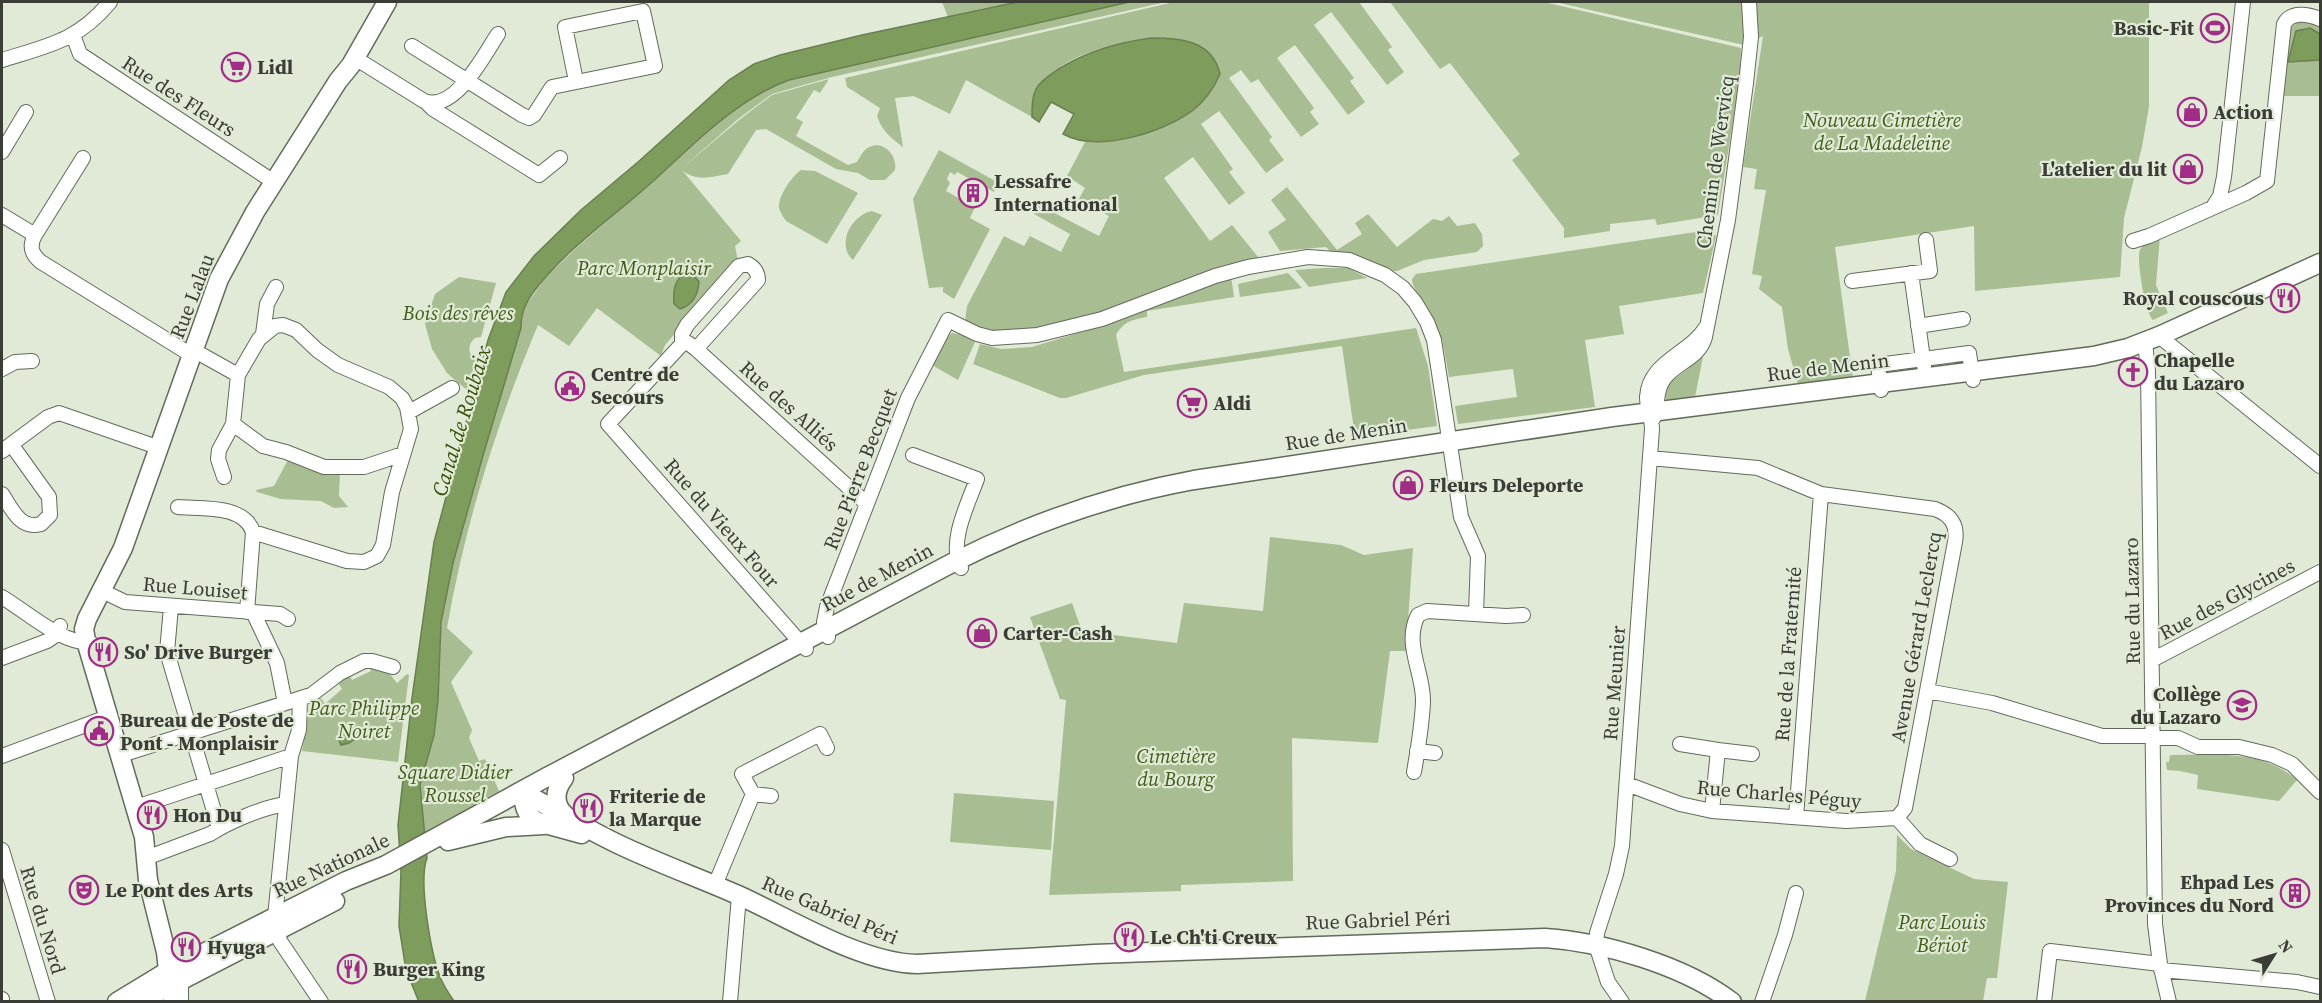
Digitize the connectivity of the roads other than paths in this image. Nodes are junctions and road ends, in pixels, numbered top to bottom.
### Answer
1 (110, 2) edge
2 (1749, 2) edge
3 (2243, 2) edge
4 (382, 4) edge
5 (2320, 19) edge
6 (498, 34) dead end
7 (73, 35) junction
8 (411, 46) dead end
9 (355, 58) junction
10 (2, 60) edge
11 (468, 81) junction
12 (576, 81) junction
13 (427, 103) junction
14 (26, 112) dead end
15 (2, 152) edge
16 (83, 158) dead end
17 (560, 158) dead end
18 (274, 182) junction
19 (2212, 207) junction
20 (2, 214) edge
21 (35, 235) junction
22 (1926, 240) dead end
23 (2133, 241) dead end
24 (2320, 263) edge
25 (1911, 273) junction
26 (2320, 274) edge
27 (1852, 281) dead end
28 (276, 287) dead end
29 (1963, 319) dead end
30 (1918, 326) junction
31 (263, 334) junction
32 (682, 344) junction
33 (2155, 344) junction
34 (696, 349) junction
35 (194, 353) junction
36 (1923, 359) junction
37 (32, 361) dead end
38 (2, 369) edge
39 (238, 375) junction
40 (1972, 376) junction
41 (1926, 382) junction
42 (1881, 387) junction
43 (452, 388) dead end
44 (409, 412) junction
45 (1652, 415) junction
46 (233, 424) junction
47 (1451, 445) junction
48 (6, 448) edge
49 (160, 448) junction
50 (403, 454) junction
51 (913, 455) dead end
52 (1650, 458) junction
53 (2320, 466) edge
54 (224, 477) dead end
55 (2, 494) edge
56 (1821, 494) junction
57 (867, 504) junction
58 (178, 507) dead end
59 (253, 532) junction
60 (959, 564) junction
61 (2320, 572) edge
62 (103, 592) junction
63 (2, 597) edge
64 (171, 607) junction
65 (250, 612) junction
66 (1476, 614) junction
67 (1523, 615) dead end
68 (288, 619) dead end
69 (58, 629) junction
70 (827, 634) junction
71 (89, 640) junction
72 (804, 646) junction
73 (2, 658) edge
74 (2152, 660) junction
75 (393, 667) dead end
76 (1927, 691) junction
77 (300, 699) junction
78 (285, 703) junction
79 (110, 716) junction
80 (191, 733) junction
81 (2153, 737) junction
82 (1680, 744) dead end
83 (827, 748) dead end
84 (1718, 750) junction
85 (1417, 751) junction
86 (1435, 753) dead end
87 (121, 754) junction
88 (1752, 754) dead end
89 (2, 756) edge
90 (291, 756) junction
91 (1414, 772) dead end
92 (564, 778) junction
93 (206, 783) junction
94 (1626, 784) junction
95 (2320, 792) edge
96 (753, 794) junction
97 (526, 796) junction
98 (771, 796) dead end
99 (286, 804) junction
100 (136, 807) junction
101 (1712, 811) junction
102 (1796, 817) junction
103 (1897, 818) junction
104 (570, 819) junction
105 (550, 826) junction
106 (219, 828) junction
107 (438, 841) junction
108 (619, 844) junction
109 (2, 850) edge
110 (149, 855) junction
111 (1950, 859) dead end
112 (714, 885) junction
113 (1796, 893) dead end
114 (739, 896) junction
115 (275, 924) junction
116 (1596, 945) junction
117 (2160, 967) junction
118 (173, 981) edge
119 (2320, 987) edge
120 (48, 1002) edge
121 (117, 1002) edge
122 (139, 1002) edge
123 (181, 1002) edge
124 (321, 1002) edge
125 (730, 1002) edge
126 (1622, 1002) edge
127 (1732, 1002) edge
128 (1761, 1002) edge
129 (2044, 1002) edge
130 (2169, 1002) edge

1 - 7 street
2 - 45 street, Chemin de Wervicq
3 - 19 street
4 - 9 main road, Rue Lalau
5 - 19 street
6 - 11 street
7 - 10 street
7 - 18 street, Rue des Fleurs
8 - 11 street
9 - 13 street
9 - 18 main road, Rue Lalau
11 - 12 street
11 - 13 street
12 - 12 street
13 - 17 street
14 - 15 street
16 - 21 street
18 - 35 main road, Rue Lalau
19 - 23 street
20 - 21 street
21 - 35 street
22 - 25 street
24 - 33 main road, Rue de Menin
25 - 27 street
25 - 30 street
26 - 33 main road, Rue de Menin
28 - 31 street
29 - 30 street
30 - 36 street
31 - 39 street
31 - 44 street
32 - 34 street, Rue des Alliés
32 - 34 street
32 - 72 street, Rue du Vieux Four
33 - 40 main road, Rue de Menin
33 - 53 street
33 - 74 street, Rue du Lazaro
34 - 57 street, Rue des Alliés
35 - 39 street
35 - 49 main road, Rue Lalau
36 - 40 street
36 - 41 street
36 - 42 street
37 - 38 street
39 - 46 street
40 - 41 main road, Rue de Menin
41 - 42 main road, Rue de Menin
42 - 45 main road, Rue de Menin
43 - 44 street
44 - 50 street
45 - 47 main road, Rue de Menin
45 - 52 street, Rue Meunier
46 - 50 street
46 - 54 street
47 - 57 street, Rue Pierre Becquet
47 - 60 main road, Rue de Menin
47 - 66 street
48 - 49 street
48 - 55 street
49 - 62 main road, Rue Lalau
50 - 59 street
51 - 60 street
52 - 56 street, Avenue Gérard Leclercq
52 - 94 street, Rue Meunier
56 - 76 street, Avenue Gérard Leclercq
56 - 102 street, Rue de la Fraternité
57 - 70 street, Rue Pierre Becquet
58 - 59 street
59 - 65 street
60 - 70 main road, Rue de Menin
61 - 74 street, Rue des Glycines
62 - 64 street, Rue Louiset
62 - 71 main road, Rue Lalau
63 - 69 street
64 - 65 street, Rue Louiset
64 - 80 street
65 - 68 street, Rue Louiset
65 - 78 street
66 - 67 street
66 - 85 street
69 - 71 street
69 - 73 street
70 - 72 main road, Rue de Menin
71 - 79 main road
72 - 92 main road, Rue de Menin
72 - 97 main road, Rue de Menin
74 - 81 street, Rue du Lazaro
75 - 77 street
76 - 81 street
76 - 103 street, Avenue Gérard Leclercq
77 - 78 street
77 - 90 street
78 - 80 street
79 - 87 main road
79 - 89 street
80 - 87 street
80 - 93 street
81 - 95 street
81 - 117 street, Rue du Lazaro
82 - 84 street
83 - 96 street
84 - 88 street
84 - 101 street
85 - 86 street
85 - 91 street
87 - 100 main road
90 - 93 street
90 - 99 street
92 - 97 main road, Rue de Menin
92 - 104 main road
93 - 100 street
93 - 106 street
94 - 101 street, Rue Charles Péguy
94 - 116 street, Rue Meunier
96 - 98 street
96 - 112 street
97 - 104 main road, Rue Gabriel Péri
97 - 105 main road, Rue Gabriel Péri
97 - 107 main road, Rue de Menin
99 - 106 street
99 - 115 street
100 - 110 main road
101 - 102 street, Rue Charles Péguy
102 - 103 street, Rue Charles Péguy
103 - 111 street
104 - 108 main road, Rue Gabriel Péri
105 - 107 main road, Rue Gabriel Péri
105 - 108 main road, Rue Gabriel Péri
106 - 110 street
107 - 115 main road, Rue Nationale
108 - 112 main road, Rue Gabriel Péri
109 - 120 street, Rue du Nord
110 - 118 main road
112 - 114 main road, Rue Gabriel Péri
113 - 128 street
114 - 116 main road, Rue Gabriel Péri
114 - 125 street
115 - 118 main road, Rue Nationale
115 - 124 street
116 - 126 street
116 - 127 main road, Rue Gabriel Péri
117 - 119 street
117 - 129 street
117 - 130 street, Rue du Lazaro
118 - 121 main road, Rue Nationale
118 - 122 main road, Rue Nationale
118 - 123 street

